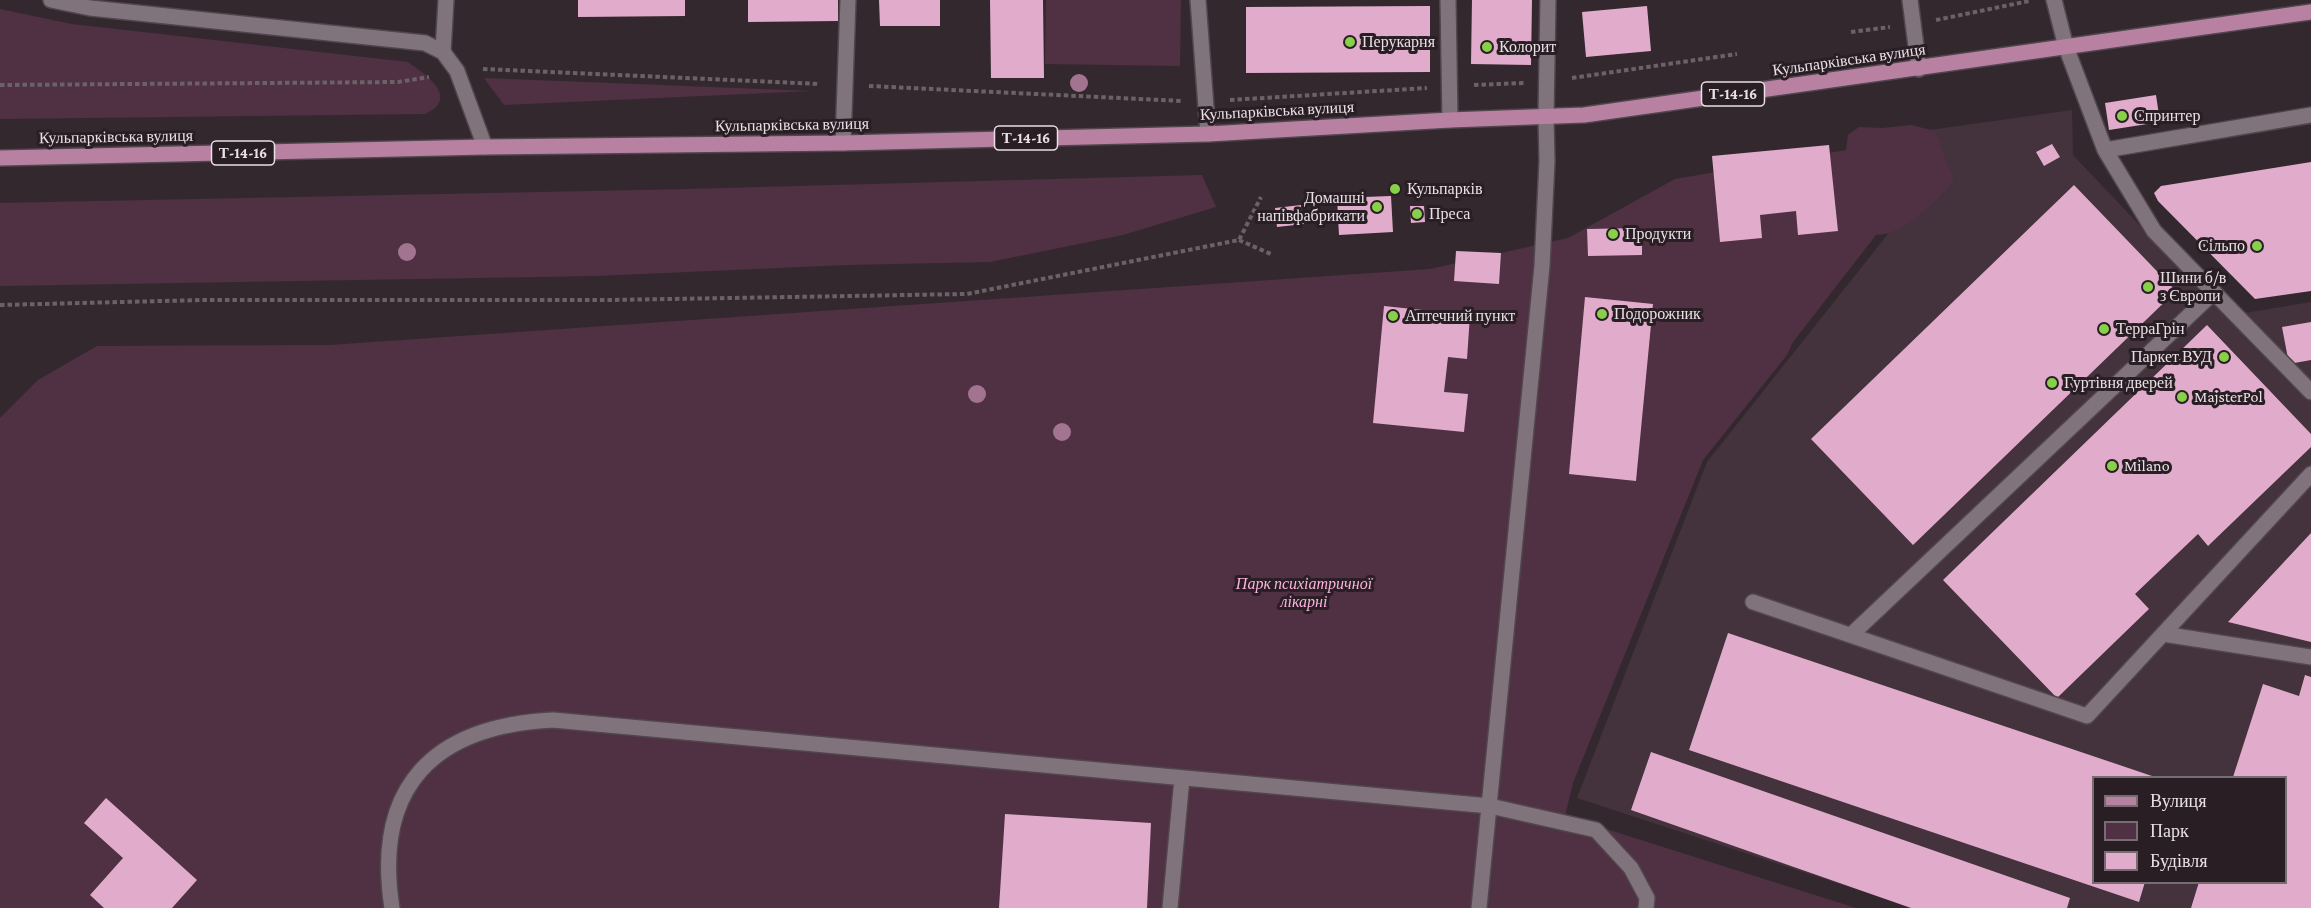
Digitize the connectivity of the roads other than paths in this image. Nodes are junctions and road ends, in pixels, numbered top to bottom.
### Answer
1 (51, 0) edge
2 (446, 0) edge
3 (848, 0) edge
4 (1198, 0) edge
5 (1448, 0) edge
6 (1548, 0) edge
7 (1910, 0) edge
8 (2054, 0) edge
9 (2311, 12) edge
10 (2066, 47) junction
11 (443, 52) junction
12 (1919, 69) junction
13 (2311, 115) edge
14 (1546, 117) junction
15 (1450, 120) junction
16 (1208, 134) junction
17 (843, 143) junction
18 (485, 147) junction
19 (2105, 150) junction
20 (0, 158) edge
21 (2214, 292) junction
22 (2311, 393) edge
23 (2311, 474) edge
24 (1753, 602) dead end
25 (2163, 634) junction
26 (1851, 635) junction
27 (2311, 657) edge
28 (1182, 778) junction
29 (1490, 806) junction
30 (392, 908) edge
31 (1170, 908) edge
32 (1479, 908) edge
33 (1646, 908) edge

1 - 11 street
2 - 11 street
3 - 17 street
4 - 16 street
5 - 15 street
6 - 14 street
7 - 12 street
8 - 10 street
9 - 10 main road, Кульпарківська вулиця / Т-14-16
10 - 12 main road, Кульпарківська вулиця / Т-14-16
10 - 19 street
11 - 18 street
12 - 14 main road, Кульпарківська вулиця / Т-14-16
13 - 19 street
14 - 15 main road, Кульпарківська вулиця / Т-14-16
14 - 29 street
15 - 16 main road, Кульпарківська вулиця / Т-14-16
16 - 17 main road, Кульпарківська вулиця / Т-14-16
17 - 18 main road, Кульпарківська вулиця / Т-14-16
18 - 20 main road, Кульпарківська вулиця / Т-14-16
19 - 21 street
21 - 22 street
21 - 26 street
23 - 25 street
24 - 26 street
25 - 26 street
25 - 27 street
28 - 29 street
28 - 30 street
28 - 31 street
29 - 32 street
29 - 33 street

